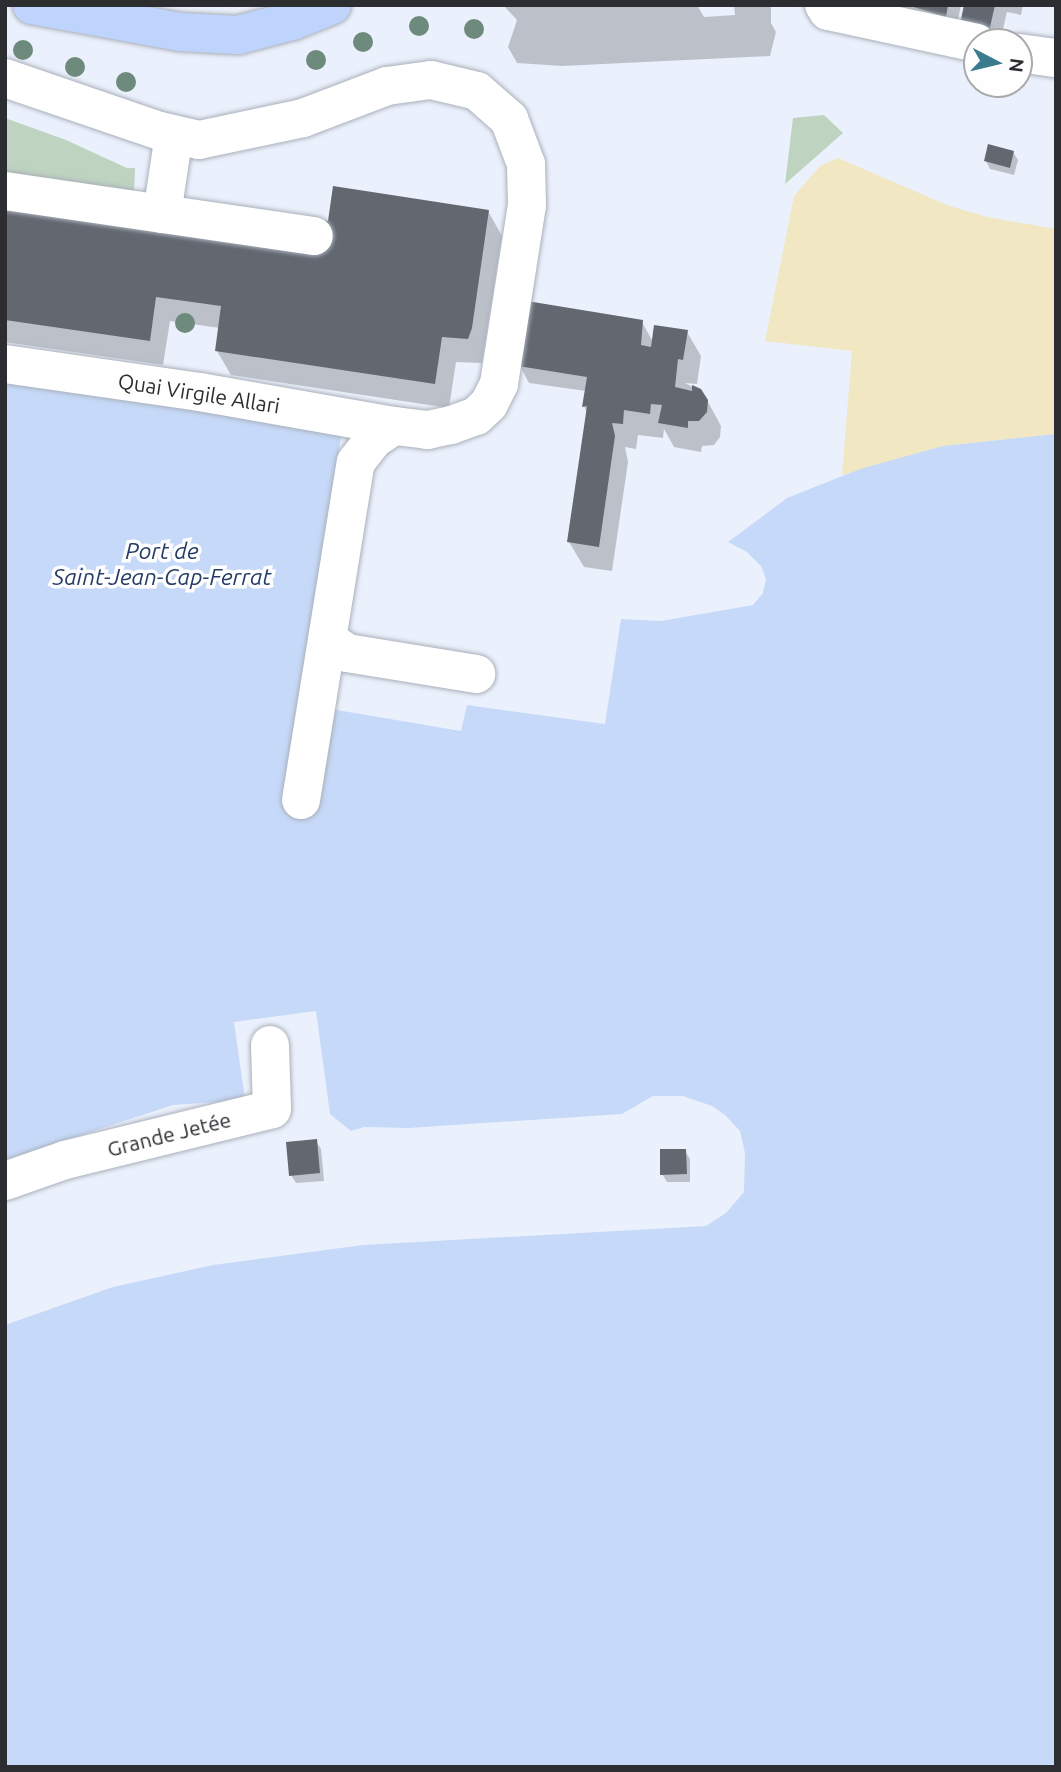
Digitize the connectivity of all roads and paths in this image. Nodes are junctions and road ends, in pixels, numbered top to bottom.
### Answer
1 (32, 5) edge
2 (332, 5) edge
3 (824, 5) edge
4 (963, 40) edge
5 (1033, 55) edge
6 (1056, 58) edge
7 (5, 78) edge
8 (186, 137) junction
9 (5, 191) edge
10 (175, 216) junction
11 (314, 236) dead end
12 (5, 364) edge
13 (393, 426) junction
14 (320, 654) junction
15 (476, 674) dead end
16 (301, 800) dead end
17 (270, 1045) dead end
18 (5, 1181) edge

1 - 2 main road
3 - 4 street
5 - 6 street
7 - 8 street
8 - 10 street
8 - 13 street, Quai Virgile Allari
9 - 10 street
10 - 11 street
12 - 13 street, Quai Virgile Allari
13 - 14 street
14 - 15 street
14 - 16 street
17 - 18 street, Grande Jetée

